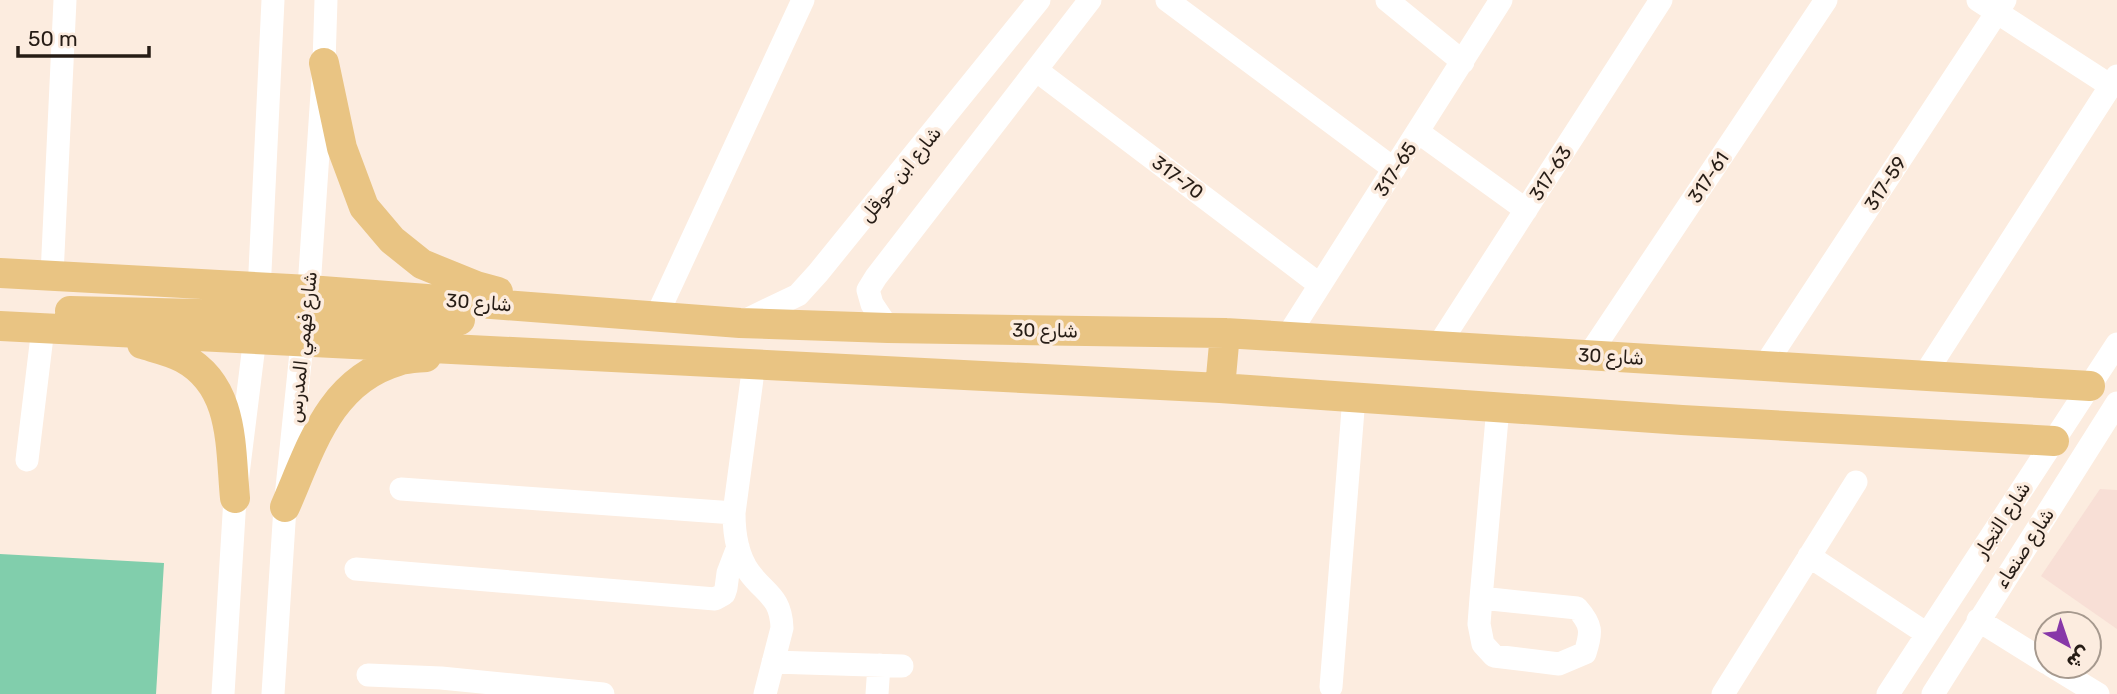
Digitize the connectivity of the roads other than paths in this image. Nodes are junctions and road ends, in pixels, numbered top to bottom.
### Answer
1 (65, 0) edge
2 (274, 0) edge
3 (326, 0) edge
4 (803, 0) edge
5 (1039, 0) edge
6 (1090, 0) edge
7 (1167, 0) edge
8 (1387, 0) edge
9 (1501, 0) edge
10 (1661, 0) edge
11 (1826, 0) edge
12 (1993, 4) edge
13 (1463, 62) junction
14 (324, 63) junction
15 (1035, 70) junction
16 (2114, 81) edge
17 (1418, 132) junction
18 (1394, 169) junction
19 (1526, 210) junction
20 (0, 273) edge
21 (52, 275) junction
22 (1320, 285) junction
23 (552, 308) junction
24 (0, 312) edge
25 (614, 312) junction
26 (257, 314) junction
27 (657, 316) junction
28 (306, 317) junction
29 (740, 323) junction
30 (0, 326) edge
31 (43, 328) junction
32 (888, 328) junction
33 (104, 332) junction
34 (1226, 333) junction
35 (1287, 337) junction
36 (2117, 344) edge
37 (1438, 346) junction
38 (484, 349) junction
39 (1589, 355) junction
40 (754, 364) junction
41 (1765, 365) junction
42 (1925, 374) junction
43 (2090, 386) junction
44 (1220, 388) junction
45 (1354, 397) junction
46 (1497, 407) junction
47 (2115, 409) edge
48 (2054, 441) junction
49 (27, 460) dead end
50 (1856, 482) dead end
51 (401, 489) dead end
52 (235, 498) junction
53 (285, 507) junction
54 (734, 513) junction
55 (738, 547) junction
56 (1809, 556) junction
57 (356, 569) dead end
58 (1481, 598) junction
59 (1978, 620) junction
60 (1927, 634) junction
61 (2033, 654) edge
62 (773, 662) junction
63 (368, 675) dead end
64 (2075, 680) edge
65 (397, 685) edge
66 (1331, 687) dead end
67 (223, 694) edge
68 (273, 694) edge
69 (603, 694) edge
70 (765, 694) edge
71 (877, 694) edge
72 (1723, 694) edge
73 (1888, 694) edge
74 (1933, 694) edge
75 (2098, 694) edge

1 - 21 street
2 - 26 street
3 - 14 street, شارع فهمي المدرس
4 - 27 street
5 - 29 street, شارع ابن حوقل
6 - 15 street
7 - 18 street
8 - 13 street
9 - 13 street, 317-65
10 - 19 street, 317-63
11 - 39 street, 317-61
12 - 16 street
12 - 41 street, 317-59
13 - 17 street, 317-65
14 - 23 main road
14 - 28 street, شارع فهمي المدرس
15 - 22 street, 317-70
15 - 32 street
16 - 42 street
17 - 18 street, 317-65
17 - 19 street
18 - 22 street, 317-65
19 - 37 street, 317-63
20 - 21 main road, شارع 30
21 - 26 main road, شارع 30
22 - 35 street, 317-65
23 - 25 main road, شارع 30
23 - 28 main road, شارع 30
24 - 26 main road
25 - 27 main road, شارع 30
25 - 28 main road
26 - 28 main road, شارع 30
26 - 28 main road
26 - 33 main road, شارع 30
26 - 52 street
27 - 29 main road, شارع 30
28 - 38 main road, شارع 30
28 - 53 street, شارع فهمي المدرس
29 - 32 main road, شارع 30
30 - 31 main road, شارع 30
31 - 33 main road, شارع 30
31 - 49 street
32 - 34 main road, شارع 30
33 - 52 main road
34 - 35 main road, شارع 30
34 - 44 main road
35 - 37 main road, شارع 30
36 - 43 street, شارع التجار
37 - 39 main road, شارع 30
38 - 40 main road, شارع 30
38 - 53 main road
39 - 41 main road, شارع 30
40 - 44 main road, شارع 30
40 - 54 street
41 - 42 main road, شارع 30
42 - 43 main road, شارع 30
43 - 48 street, شارع التجار
44 - 45 main road, شارع 30
45 - 46 main road, شارع 30
45 - 66 street
46 - 48 main road, شارع 30
46 - 58 street
47 - 59 street, شارع صنعاء
48 - 60 street, شارع التجار
50 - 56 street
51 - 54 street
52 - 67 street
53 - 68 street, شارع فهمي المدرس
54 - 55 street
55 - 57 street
55 - 62 street
56 - 60 street
56 - 72 street
58 - 58 street
59 - 61 street
59 - 74 street, شارع صنعاء
60 - 73 street, شارع التجار
62 - 70 street
62 - 71 street
63 - 65 street
64 - 75 street
65 - 69 street

